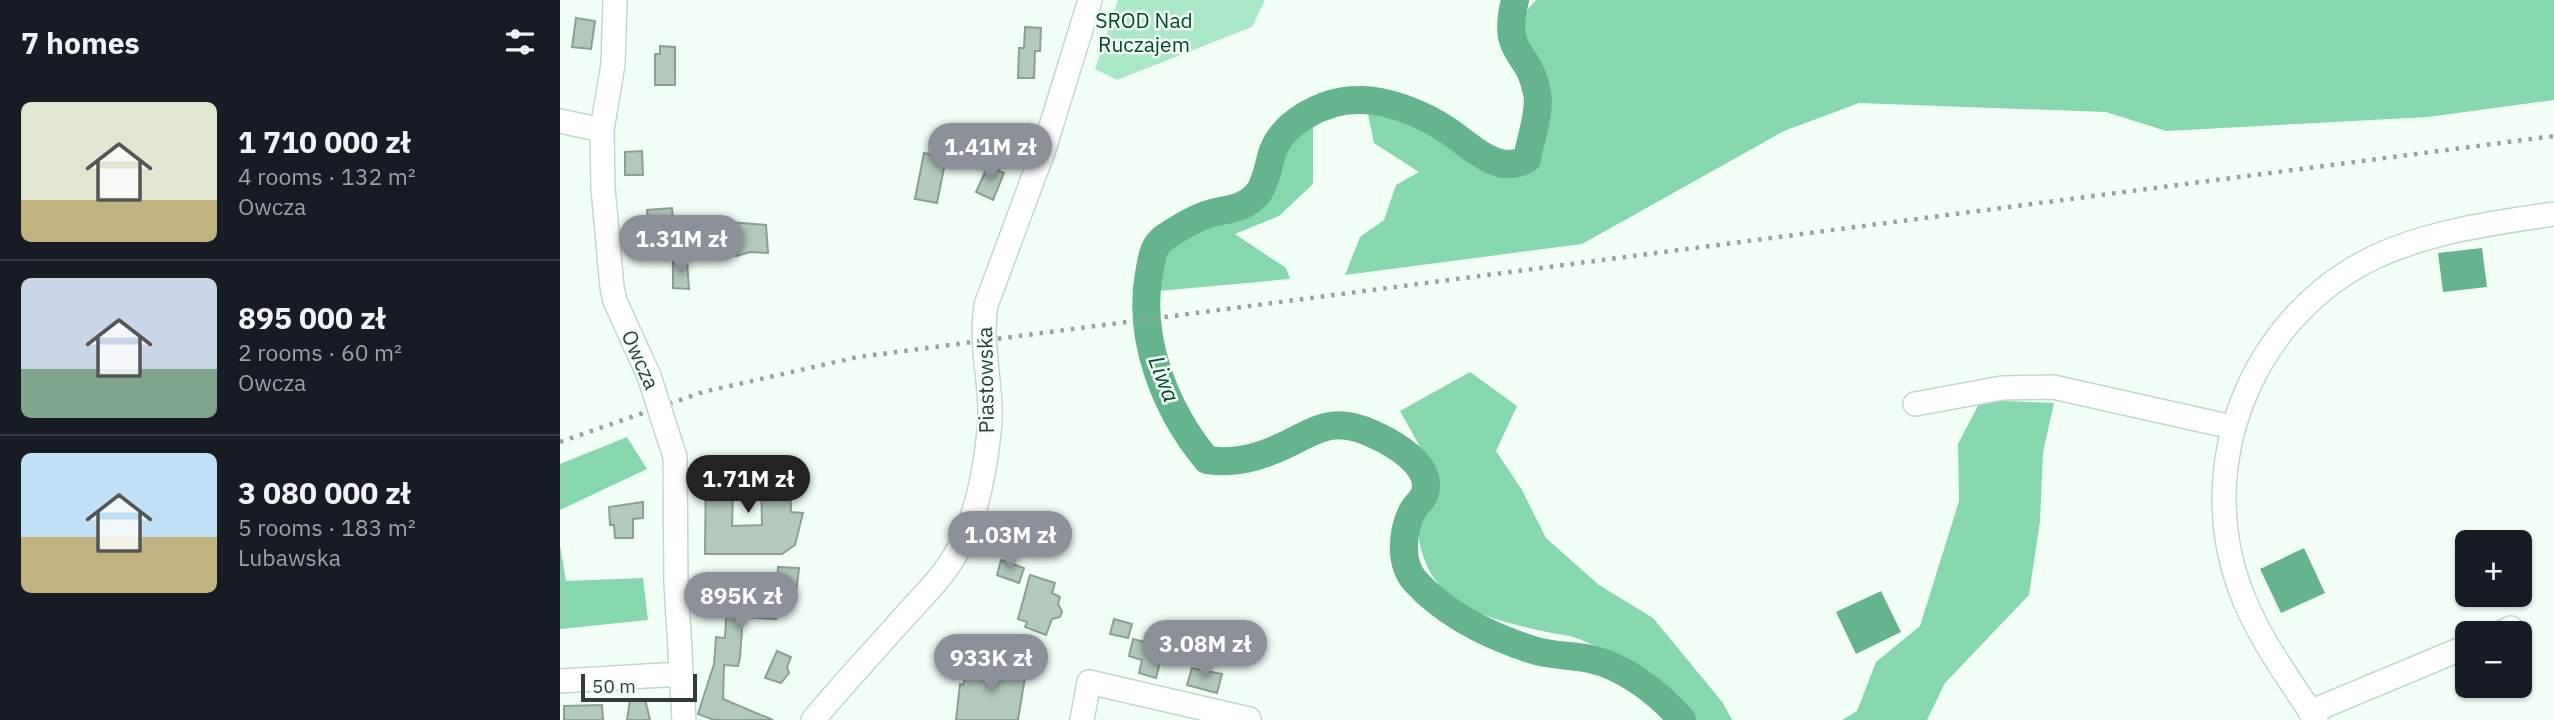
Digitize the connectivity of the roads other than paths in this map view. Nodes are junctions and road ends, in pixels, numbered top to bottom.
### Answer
1 (615, 0) edge
2 (1090, 0) edge
3 (560, 121) edge
4 (602, 130) junction
5 (2554, 214) edge
6 (1915, 404) dead end
7 (2232, 427) junction
8 (2455, 652) edge
9 (681, 674) junction
10 (560, 681) edge
11 (2313, 716) edge
12 (1249, 719) edge
13 (684, 720) edge
14 (813, 720) edge
15 (1082, 720) edge

1 - 4 street, Owcza
2 - 14 street, Piastowska
3 - 4 street
4 - 9 street, Owcza, bridge
5 - 7 street
6 - 7 street
7 - 11 street
8 - 11 street
9 - 10 street
9 - 13 street, Owcza
12 - 15 street

